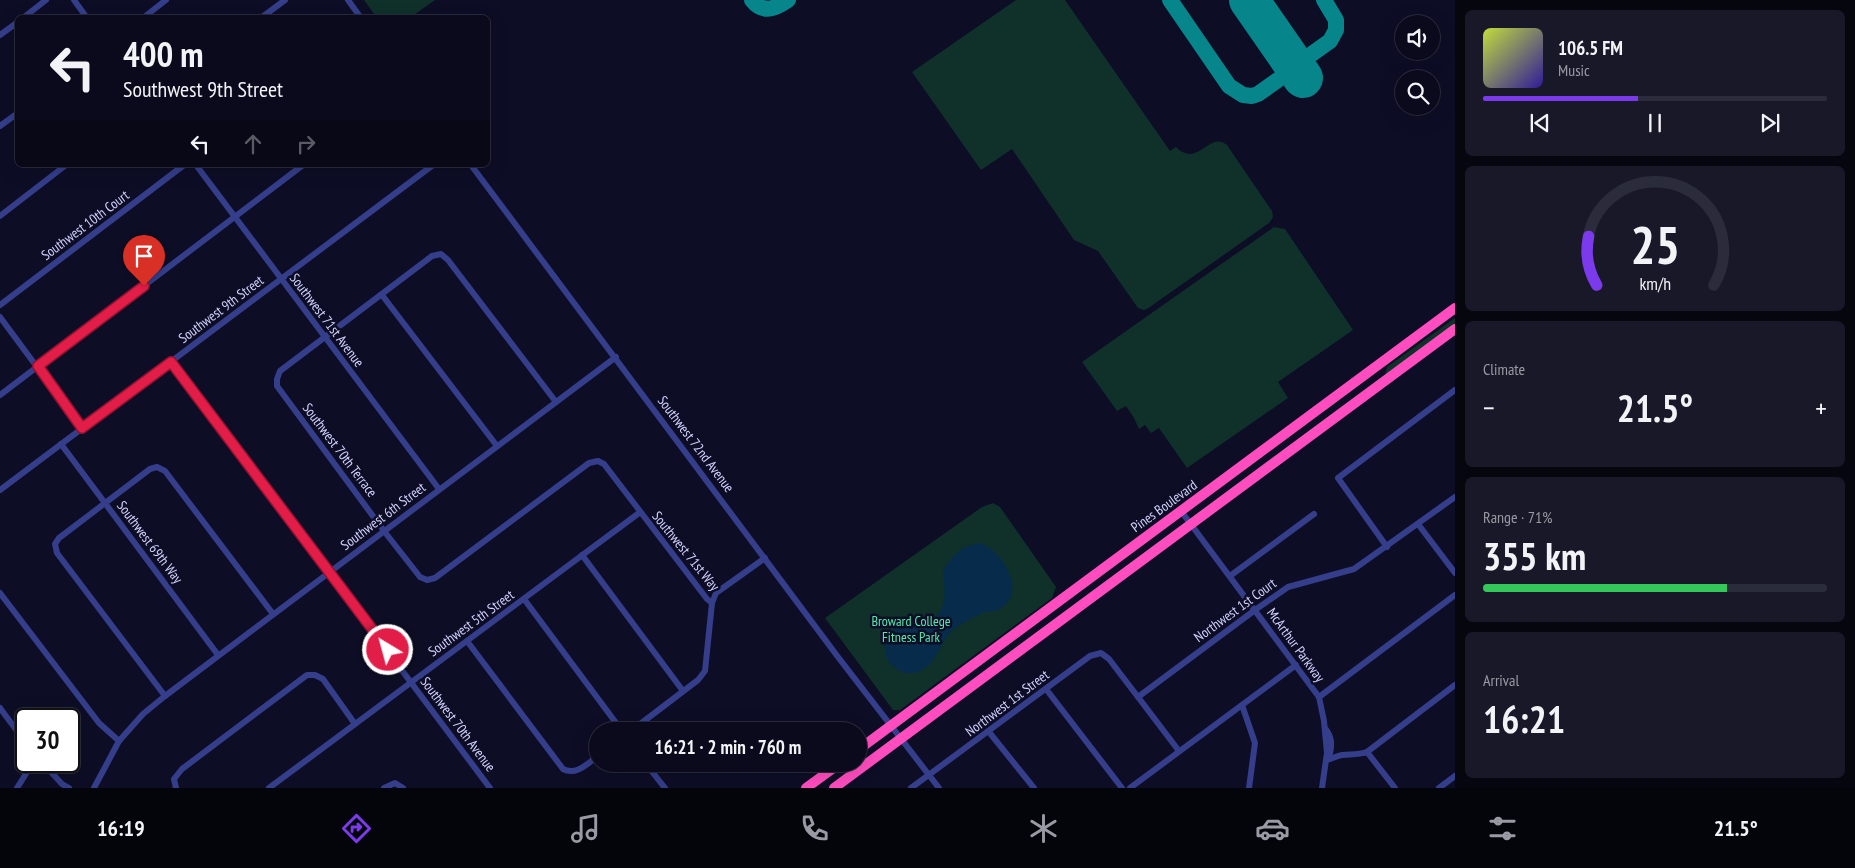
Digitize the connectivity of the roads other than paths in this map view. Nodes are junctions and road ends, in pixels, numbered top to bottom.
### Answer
1 (46, 0) edge
2 (74, 0) edge
3 (166, 0) edge
4 (285, 0) edge
5 (348, 0) edge
6 (27, 15) edge
7 (85, 15) edge
8 (147, 15) edge
9 (265, 15) edge
10 (359, 15) edge
11 (15, 24) edge
12 (0, 35) edge
13 (15, 114) edge
14 (0, 126) edge
15 (63, 167) edge
16 (181, 167) edge
17 (198, 167) edge
18 (301, 167) edge
19 (430, 167) edge
20 (473, 167) edge
21 (0, 216) edge
22 (235, 217) junction
23 (281, 279) junction
24 (382, 295) junction
25 (0, 305) edge
26 (1455, 308) edge
27 (0, 317) edge
28 (1455, 329) edge
29 (324, 337) junction
30 (616, 357) junction
31 (171, 362) junction
32 (38, 366) junction
33 (1455, 390) edge
34 (0, 395) edge
35 (556, 402) junction
36 (82, 428) junction
37 (61, 444) junction
38 (497, 446) junction
39 (439, 489) junction
40 (0, 490) edge
41 (1455, 497) edge
42 (105, 502) junction
43 (1181, 510) junction
44 (639, 512) junction
45 (1314, 514) dead end
46 (1191, 524) junction
47 (1418, 524) junction
48 (384, 531) junction
49 (1387, 546) junction
50 (582, 555) junction
51 (765, 558) junction
52 (329, 572) junction
53 (1455, 573) edge
54 (1230, 576) junction
55 (427, 580) joint
56 (0, 593) edge
57 (1067, 595) junction
58 (1455, 595) edge
59 (524, 600) junction
60 (712, 603) junction
61 (1255, 610) junction
62 (273, 614) junction
63 (1067, 615) junction
64 (467, 642) junction
65 (218, 655) junction
66 (1296, 665) junction
67 (411, 682) junction
68 (1455, 686) edge
69 (1046, 689) junction
70 (683, 692) junction
71 (165, 696) junction
72 (1138, 696) junction
73 (1318, 697) junction
74 (1242, 705) junction
75 (0, 708) edge
76 (615, 722) edge
77 (643, 722) edge
78 (355, 724) junction
79 (890, 726) junction
80 (15, 728) edge
81 (1324, 728) junction
82 (989, 732) junction
83 (900, 738) junction
84 (119, 741) junction
85 (867, 743) edge
86 (1331, 749) junction
87 (1179, 752) junction
88 (1367, 752) junction
89 (1340, 755) junction
90 (1327, 760) junction
91 (589, 762) edge
92 (652, 772) edge
93 (828, 772) edge
94 (26, 773) edge
95 (52, 773) edge
96 (929, 775) junction
97 (1455, 776) edge
98 (17, 788) edge
99 (69, 788) edge
100 (94, 788) edge
101 (176, 788) edge
102 (269, 788) edge
103 (384, 788) edge
104 (403, 788) edge
105 (490, 788) edge
106 (665, 788) edge
107 (806, 788) edge
108 (834, 788) edge
109 (911, 788) edge
110 (939, 788) edge
111 (1034, 788) edge
112 (1122, 788) edge
113 (1130, 788) edge
114 (1249, 788) edge
115 (1322, 788) edge
116 (1395, 788) edge
117 (1439, 788) edge

1 - 6 street
2 - 7 street
3 - 8 street
4 - 9 street
5 - 10 street
11 - 12 street
13 - 14 street
15 - 21 street
16 - 25 street, Southwest 10th Court
17 - 22 street, Southwest 71st Avenue
18 - 22 street
19 - 23 street, Southwest 9th Street
20 - 30 street, Southwest 72nd Avenue
22 - 23 street, Southwest 71st Avenue
22 - 32 street
23 - 29 street, Southwest 71st Avenue
23 - 31 street, Southwest 9th Street
24 - 29 street
24 - 35 street
24 - 38 street
26 - 43 highway, Pines Boulevard
27 - 32 street
28 - 46 highway
29 - 39 street, Southwest 71st Avenue
29 - 48 street, Southwest 70th Terrace
30 - 35 street, Southwest 6th Street
30 - 51 street, Southwest 72nd Avenue
31 - 36 street, Southwest 9th Street
31 - 52 street, Southwest 70th Avenue
32 - 34 street
32 - 36 street
33 - 49 street
35 - 38 street, Southwest 6th Street
36 - 37 street, Southwest 9th Street
37 - 40 street, Southwest 9th Street
37 - 42 street, Southwest 69th Way
38 - 39 street, Southwest 6th Street
39 - 48 street, Southwest 6th Street
41 - 47 street, Northwest 1st Court
42 - 62 street
42 - 65 street, Southwest 69th Way
42 - 71 street
43 - 46 street, McArthur Parkway
43 - 57 highway, Pines Boulevard
44 - 50 street, Southwest 5th Street
44 - 55 street, Southwest 71st Way
44 - 60 street, Southwest 71st Way
45 - 54 street
46 - 54 street, McArthur Parkway
46 - 63 highway
47 - 49 street, Northwest 1st Court
47 - 53 street
48 - 52 street, Southwest 6th Street
48 - 55 street, Southwest 70th Terrace
49 - 61 street, Northwest 1st Court
50 - 59 street, Southwest 5th Street
50 - 70 street
51 - 60 street
51 - 79 street, Southwest 72nd Avenue
52 - 62 street, Southwest 6th Street
52 - 67 street, Southwest 70th Avenue
54 - 61 street, McArthur Parkway
56 - 84 street
57 - 63 highway
57 - 79 highway, Pines Boulevard
58 - 73 street
59 - 64 street, Southwest 5th Street
59 - 76 street
60 - 70 street, Southwest 71st Way
61 - 66 street, McArthur Parkway
61 - 72 street, Northwest 1st Court
62 - 65 street, Southwest 6th Street
63 - 83 highway
64 - 67 street, Southwest 5th Street
64 - 91 street
65 - 71 street, Southwest 6th Street
66 - 73 street, McArthur Parkway
66 - 74 street
67 - 78 street, Southwest 5th Street
67 - 105 street, Southwest 70th Avenue
68 - 88 street
69 - 72 street, Northwest 1st Street
69 - 82 street, Northwest 1st Street
69 - 112 street
70 - 77 street, Southwest 71st Way
71 - 84 street, Southwest 6th Street
72 - 87 street
73 - 81 street, McArthur Parkway
74 - 87 street
74 - 114 street
75 - 80 street
78 - 101 street
78 - 102 street, Southwest 5th Street
79 - 83 street, Southwest 72nd Avenue
79 - 85 highway, Pines Boulevard
81 - 86 street, McArthur Parkway
81 - 90 street, McArthur Parkway
82 - 96 street, Northwest 1st Street
82 - 111 street
83 - 96 street, Southwest 72nd Avenue
83 - 108 highway
84 - 100 street, Southwest 6th Street
86 - 89 street
86 - 90 street, McArthur Parkway
87 - 113 street
88 - 89 street
88 - 116 street
89 - 90 street
90 - 115 street, McArthur Parkway
92 - 106 street
93 - 107 highway
94 - 98 street
95 - 99 street
96 - 109 street, Northwest 1st Street
96 - 110 street, Southwest 72nd Avenue
97 - 117 street
103 - 104 street

